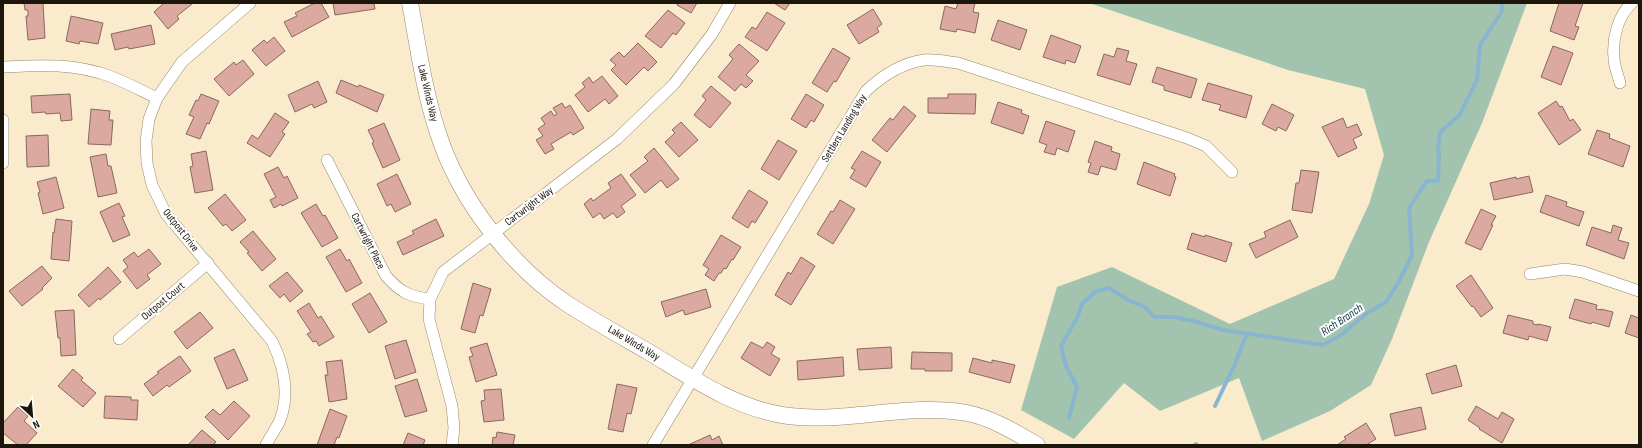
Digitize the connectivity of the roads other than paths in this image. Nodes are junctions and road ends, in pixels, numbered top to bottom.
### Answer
1 (250, 3) edge
2 (410, 3) edge
3 (730, 3) edge
4 (1632, 3) edge
5 (3, 67) edge
6 (1620, 83) dead end
7 (156, 98) junction
8 (3, 120) edge
9 (327, 160) dead end
10 (3, 163) edge
11 (1232, 172) dead end
12 (493, 233) junction
13 (208, 263) junction
14 (1530, 274) dead end
15 (1639, 291) edge
16 (430, 300) junction
17 (119, 339) dead end
18 (693, 379) junction
19 (266, 445) edge
20 (452, 445) edge
21 (653, 445) edge
22 (1037, 445) edge

1 - 7 street, Outpost Drive
2 - 12 street, Lake Winds Way
3 - 12 street, Cartwright Way
4 - 6 street
5 - 7 street
7 - 13 street, Outpost Drive
8 - 10 street
9 - 16 street, Cartwright Place
11 - 18 street, Settlers Landing Way
12 - 16 street, Cartwright Way
12 - 18 street, Lake Winds Way
13 - 17 street, Outpost Court
13 - 19 street, Outpost Drive
14 - 15 street
16 - 20 street, Cartwright Way
18 - 21 street, Settlers Landing Way
18 - 22 street, Lake Winds Way

